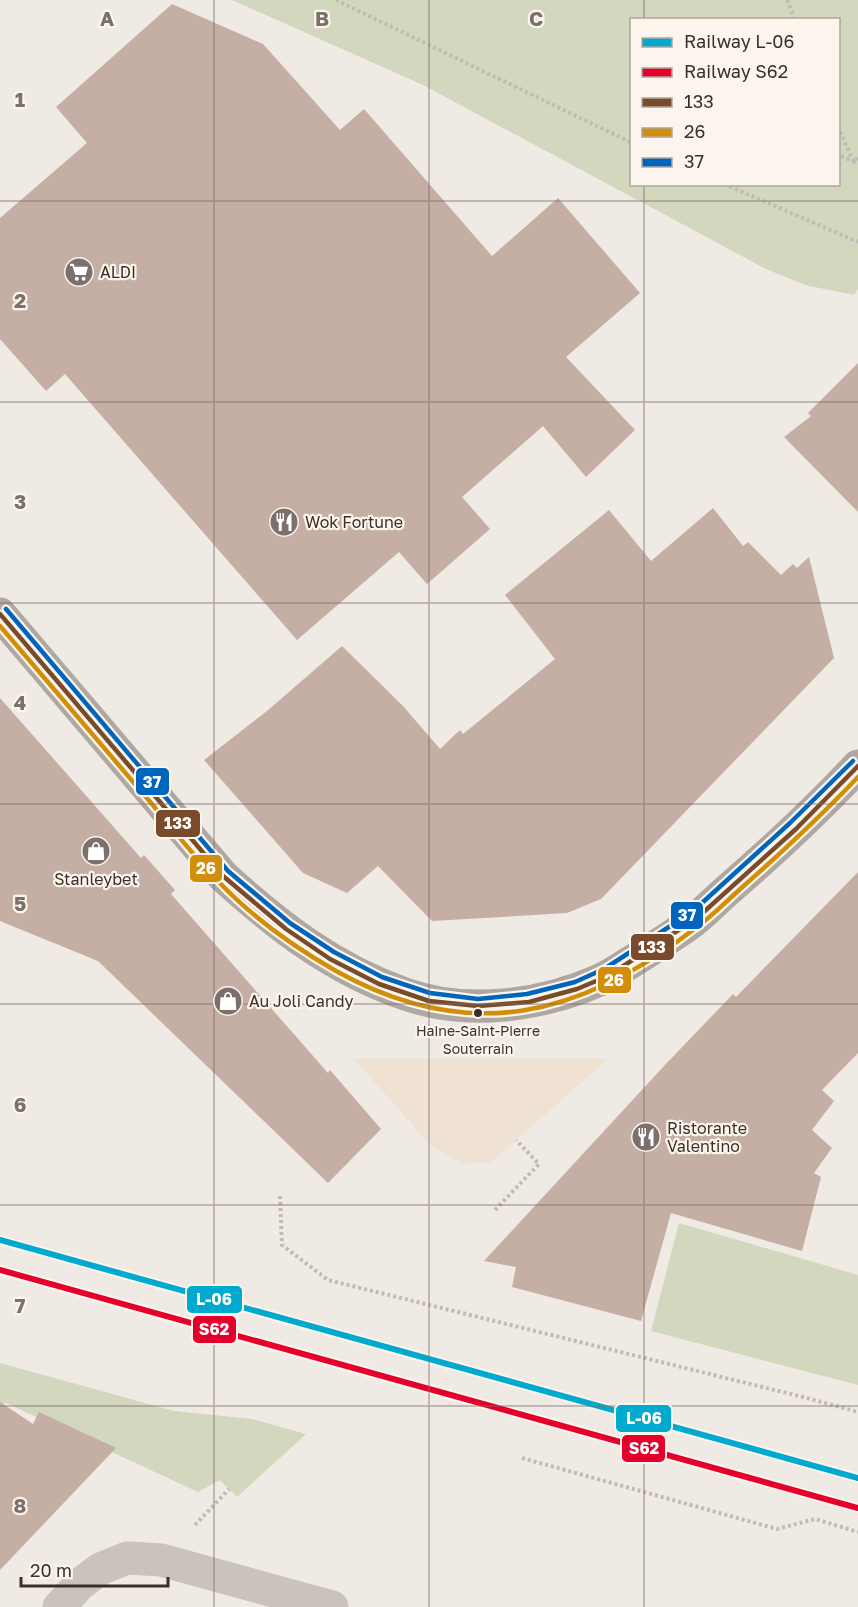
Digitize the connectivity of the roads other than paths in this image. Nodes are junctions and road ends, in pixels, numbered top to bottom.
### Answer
1 (0, 614) edge
2 (858, 766) edge
3 (59, 1607) edge
4 (332, 1607) edge

1 - 2 main road
3 - 4 street

